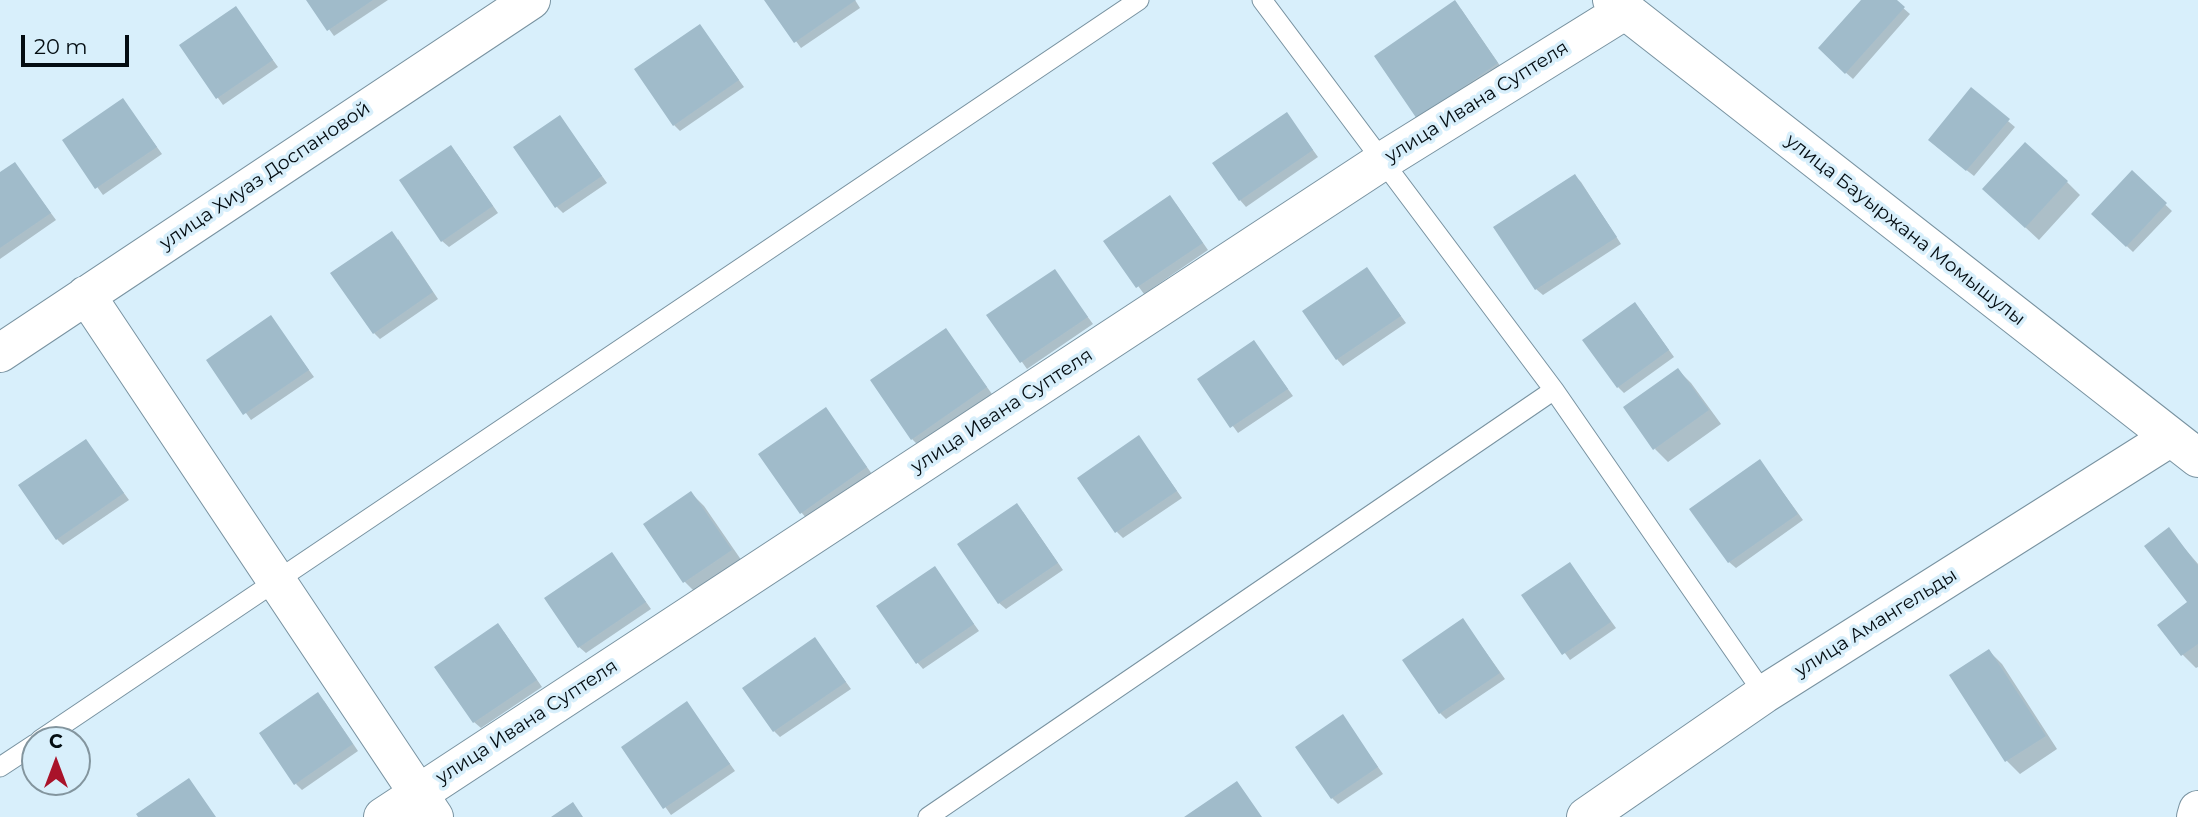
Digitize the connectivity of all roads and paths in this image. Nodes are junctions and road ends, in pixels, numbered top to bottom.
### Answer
1 (531, 0) edge
2 (1139, 0) edge
3 (1262, 0) edge
4 (1618, 6) edge
5 (1381, 162) junction
6 (86, 295) junction
7 (0, 353) edge
8 (1554, 390) junction
9 (2185, 448) edge
10 (277, 581) junction
11 (1764, 694) junction
12 (61, 726) edge
13 (21, 753) edge
14 (0, 767) edge
15 (426, 805) edge
16 (2198, 810) edge
17 (383, 817) edge
18 (928, 817) edge
19 (1586, 817) edge
20 (2196, 817) edge

1 - 6 street, улица Хиуаз Доспановой
2 - 10 lane
3 - 5 lane
4 - 5 street, улица Ивана Суптеля
4 - 9 street, улица Бауыржана Момышулы
5 - 8 lane
5 - 15 street, улица Ивана Суптеля
6 - 7 street, улица Хиуаз Доспановой
6 - 10 street
8 - 11 lane
8 - 18 lane
9 - 11 street, улица Амангельды
10 - 12 lane
10 - 15 street
11 - 19 street, улица Амангельды
13 - 14 lane
15 - 17 street, улица Ивана Суптеля
16 - 20 street

